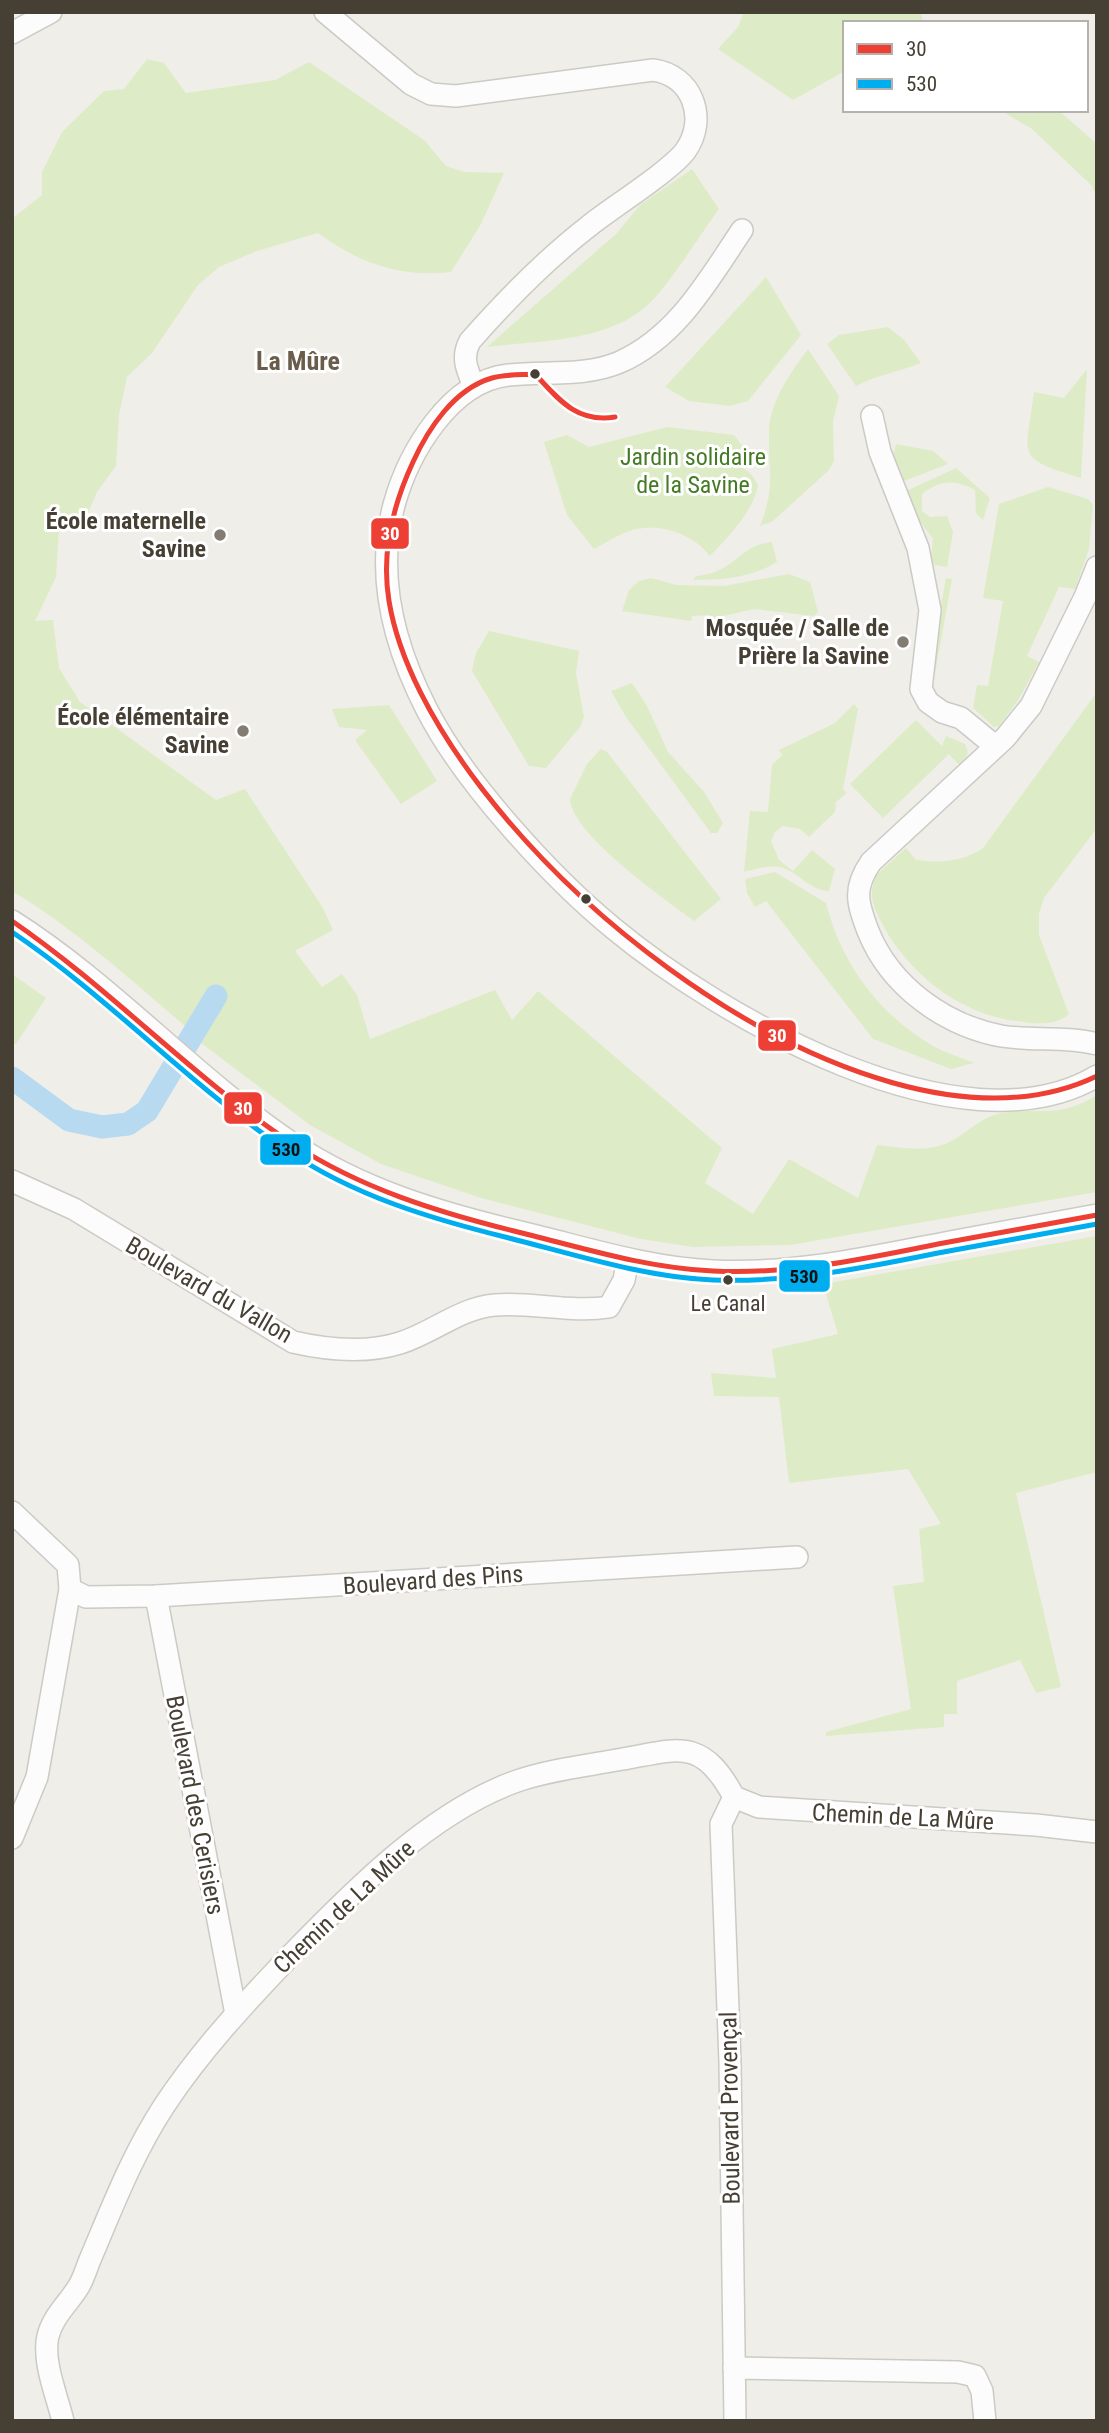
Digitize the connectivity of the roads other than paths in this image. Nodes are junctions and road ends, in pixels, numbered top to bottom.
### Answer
1 (51, 12) edge
2 (326, 12) edge
3 (12, 33) edge
4 (742, 230) dead end
5 (474, 386) junction
6 (872, 416) dead end
7 (1097, 566) edge
8 (995, 746) junction
9 (12, 921) edge
10 (1092, 1043) edge
11 (1097, 1076) edge
12 (12, 1181) edge
13 (1097, 1215) edge
14 (628, 1259) junction
15 (12, 1512) edge
16 (797, 1557) dead end
17 (70, 1589) junction
18 (156, 1596) junction
19 (734, 1797) junction
20 (1097, 1832) edge
21 (12, 1838) edge
22 (236, 2014) junction
23 (734, 2368) junction
24 (63, 2421) edge
25 (735, 2421) edge
26 (985, 2421) edge

1 - 3 street
2 - 5 street
4 - 5 street
5 - 11 street
6 - 8 street
7 - 8 street
8 - 10 street
9 - 14 street
12 - 14 street, Boulevard du Vallon
13 - 14 street
15 - 17 street
16 - 18 street, Boulevard des Pins
17 - 18 street, Boulevard des Pins
17 - 21 street
18 - 22 street, Boulevard des Cerisiers
19 - 20 street, Chemin de La Mûre
19 - 22 street, Chemin de La Mûre
19 - 23 street, Boulevard Provençal
22 - 24 street, Chemin de La Mûre
23 - 25 street, Boulevard Provençal
23 - 26 street

